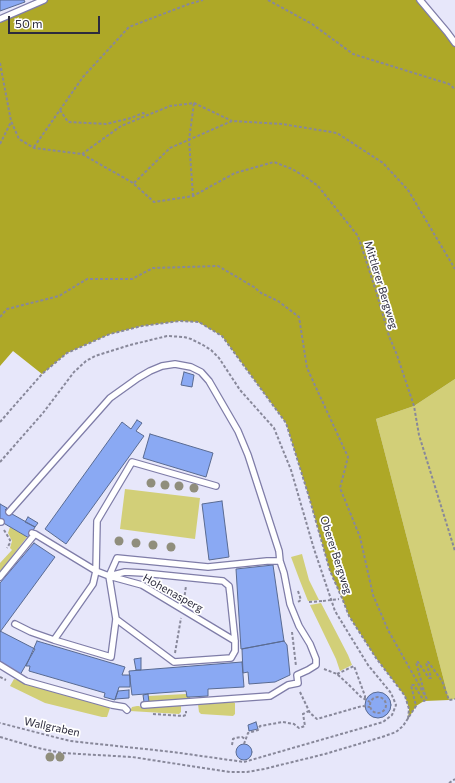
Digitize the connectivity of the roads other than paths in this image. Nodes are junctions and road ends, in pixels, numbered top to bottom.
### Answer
1 (44, 0) edge
2 (420, 0) edge
3 (0, 19) edge
4 (455, 43) edge
5 (216, 486) dead end
6 (9, 512) dead end
7 (280, 561) junction
8 (96, 571) junction
9 (109, 576) junction
10 (0, 577) edge
11 (116, 618) junction
12 (14, 624) dead end
13 (54, 640) junction
14 (235, 641) junction
15 (0, 665) edge
16 (144, 705) dead end
17 (127, 710) dead end

1 - 3 lane
2 - 4 lane
5 - 8 lane
6 - 7 lane
7 - 9 lane
7 - 16 lane
8 - 9 lane, Hohenasperg
8 - 10 lane, Hohenasperg
8 - 13 lane
9 - 11 lane
9 - 14 lane, Hohenasperg
9 - 14 lane
11 - 13 lane
11 - 14 lane
12 - 13 lane
15 - 17 lane

